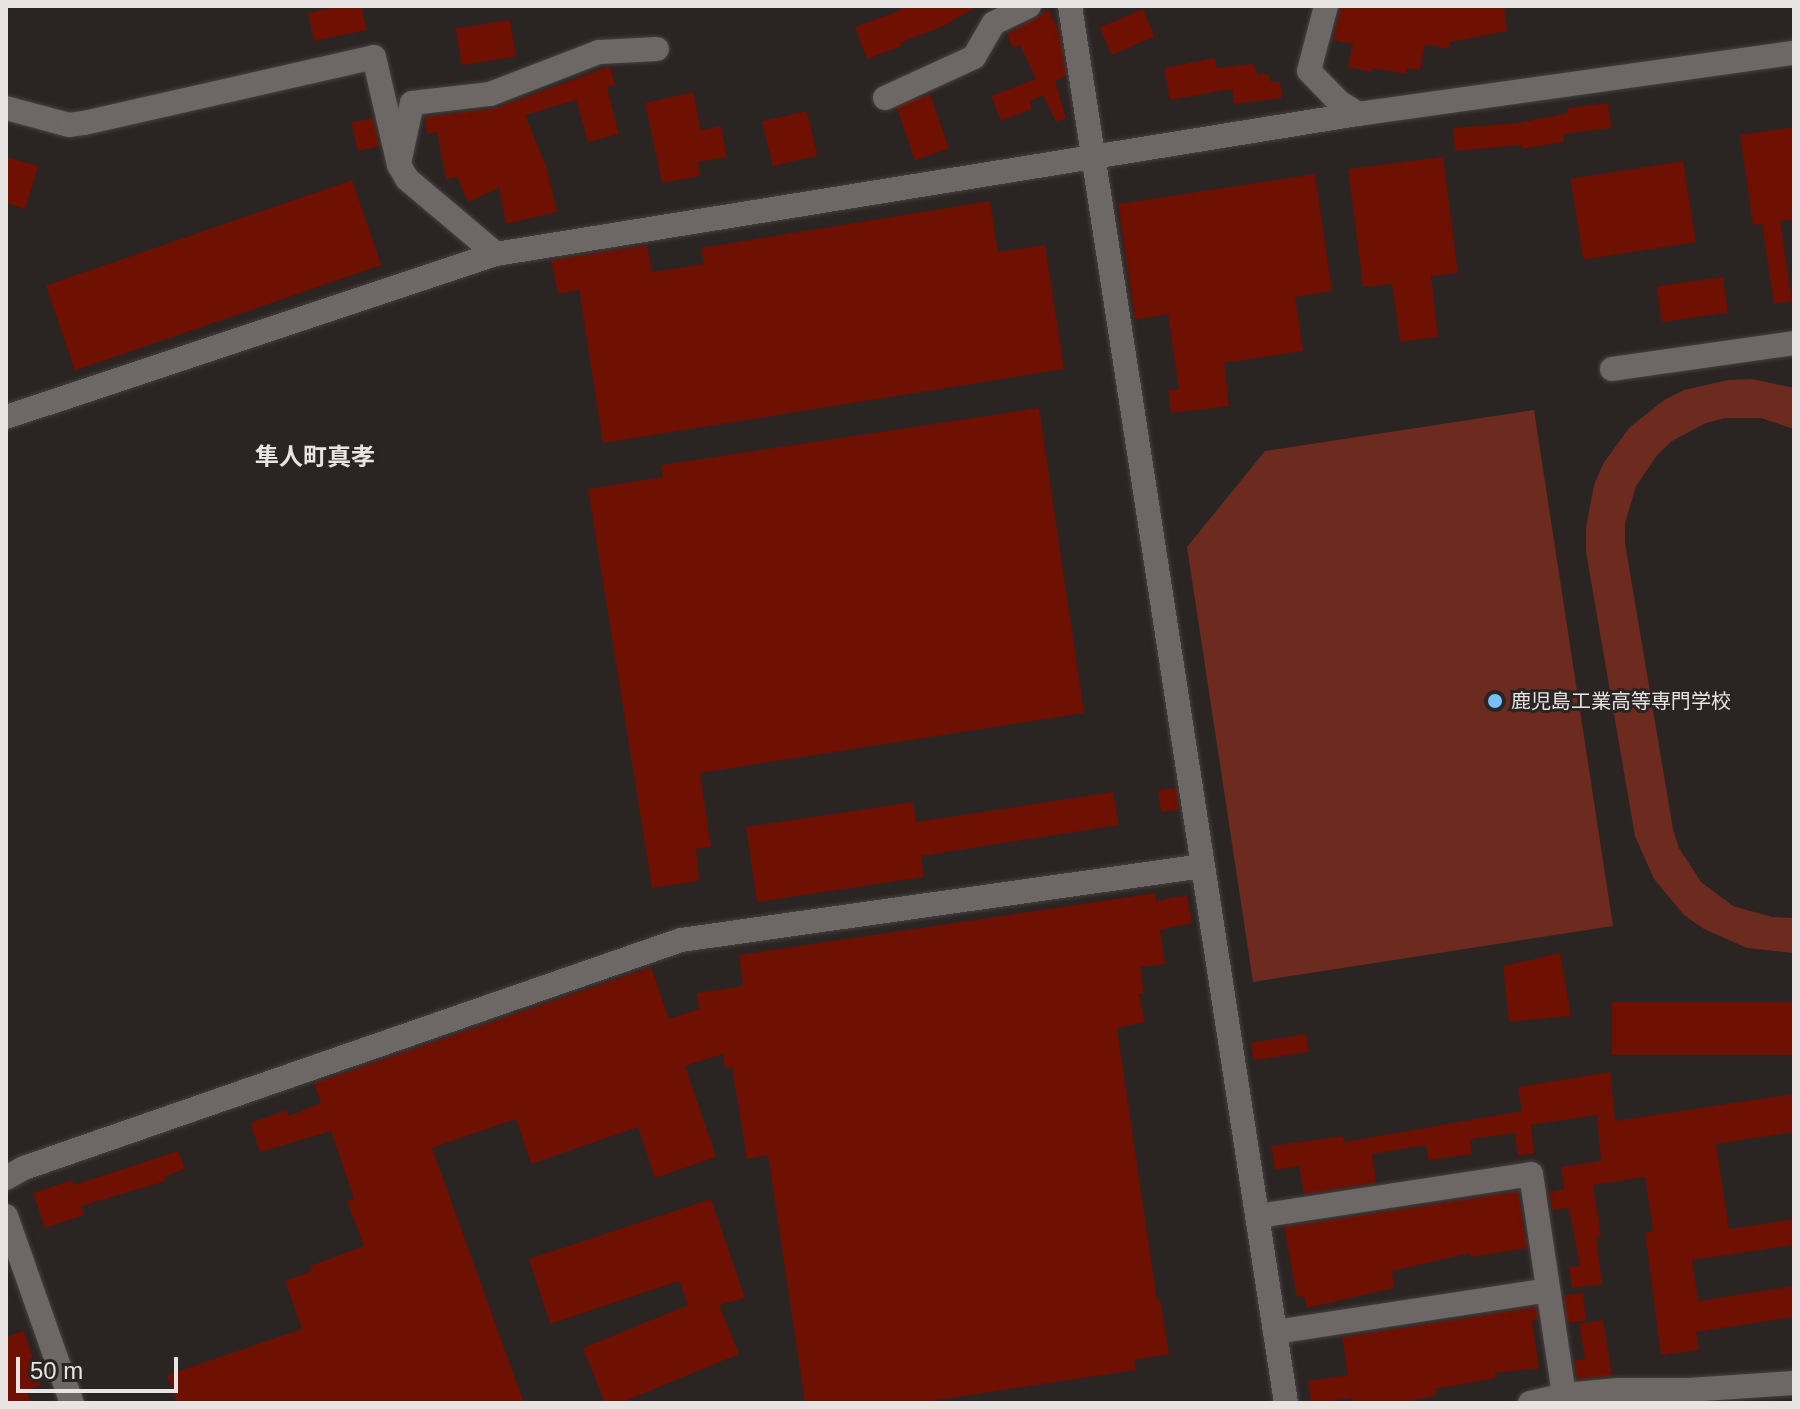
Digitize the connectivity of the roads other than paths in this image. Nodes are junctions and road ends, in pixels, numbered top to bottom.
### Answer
1 (1029, 6) edge
2 (1070, 6) edge
3 (1326, 6) edge
4 (657, 49) dead end
5 (1794, 53) edge
6 (885, 98) dead end
7 (6, 108) edge
8 (1358, 114) junction
9 (1095, 156) junction
10 (399, 165) junction
11 (496, 254) junction
12 (1794, 343) edge
13 (1612, 369) dead end
14 (6, 417) edge
15 (1203, 866) junction
16 (6, 1178) edge
17 (6, 1216) edge
18 (1258, 1216) junction
19 (1548, 1290) junction
20 (1275, 1332) junction
21 (1794, 1383) edge
22 (1564, 1395) junction
23 (1688, 1397) edge
24 (72, 1403) edge
25 (1286, 1403) edge
26 (1530, 1403) edge

1 - 6 street
2 - 9 street
3 - 8 street
4 - 10 street
5 - 8 street
7 - 10 street
8 - 9 street
9 - 11 street
9 - 15 street
10 - 11 street
11 - 14 street
12 - 13 street
15 - 16 street
15 - 18 street
17 - 24 street
18 - 19 street
18 - 20 street
19 - 20 street
19 - 22 street
20 - 25 street
21 - 23 street
22 - 23 street
22 - 26 street

